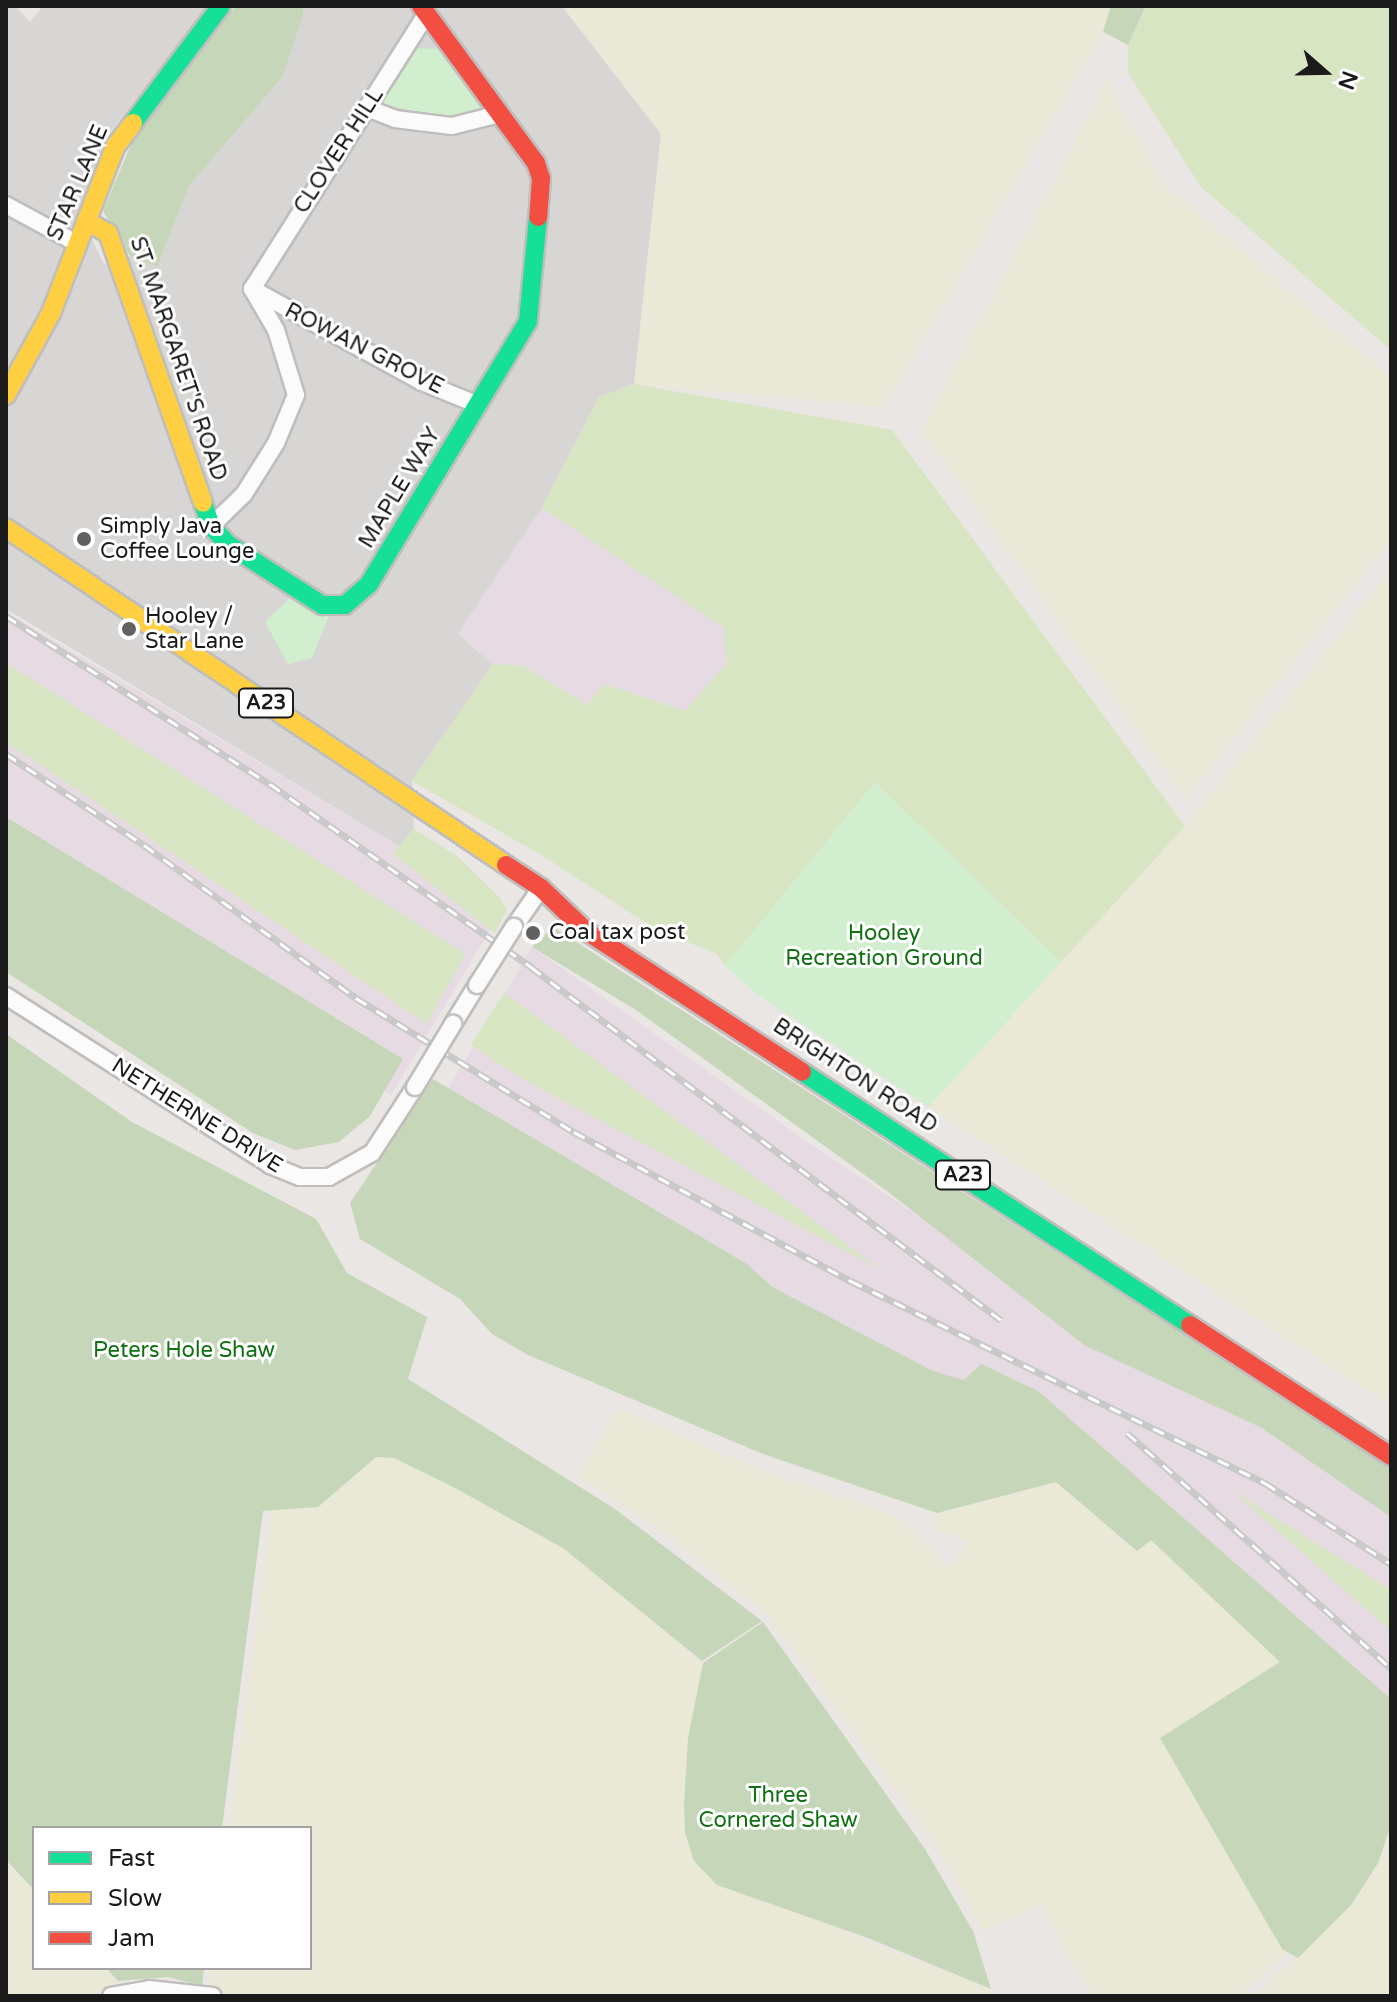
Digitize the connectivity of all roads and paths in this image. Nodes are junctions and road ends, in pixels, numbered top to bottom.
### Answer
1 (221, 6) edge
2 (424, 10) edge
3 (367, 108) junction
4 (499, 114) junction
5 (6, 205) edge
6 (86, 221) junction
7 (78, 244) junction
8 (252, 289) junction
9 (6, 395) edge
10 (478, 405) junction
11 (6, 509) edge
12 (211, 526) junction
13 (6, 528) edge
14 (100, 590) junction
15 (541, 888) junction
16 (595, 911) dead end
17 (638, 940) dead end
18 (6, 996) edge
19 (804, 1049) dead end
20 (1391, 1456) edge
21 (111, 1996) edge
22 (213, 1996) edge

1 - 6 main road, STAR LANE
2 - 3 street, CLOVER HILL
2 - 4 main road, MAPLE WAY
3 - 4 street
3 - 8 street, CLOVER HILL
4 - 10 main road, MAPLE WAY
5 - 7 street
6 - 7 main road, STAR LANE
6 - 12 main road, ST. MARGARET'S ROAD
7 - 9 main road, STAR LANE
8 - 10 street, ROWAN GROVE
8 - 12 street
10 - 12 main road, MAPLE WAY
11 - 14 main road, BRIGHTON ROAD / A23
13 - 14 main road, BRIGHTON ROAD / A23
14 - 15 main road, BRIGHTON ROAD / A23
15 - 16 main road, BRIGHTON ROAD / A23
15 - 18 street, NETHERNE DRIVE, bridge
15 - 20 main road, BRIGHTON ROAD / A23
17 - 19 main road, BRIGHTON ROAD
21 - 22 street

